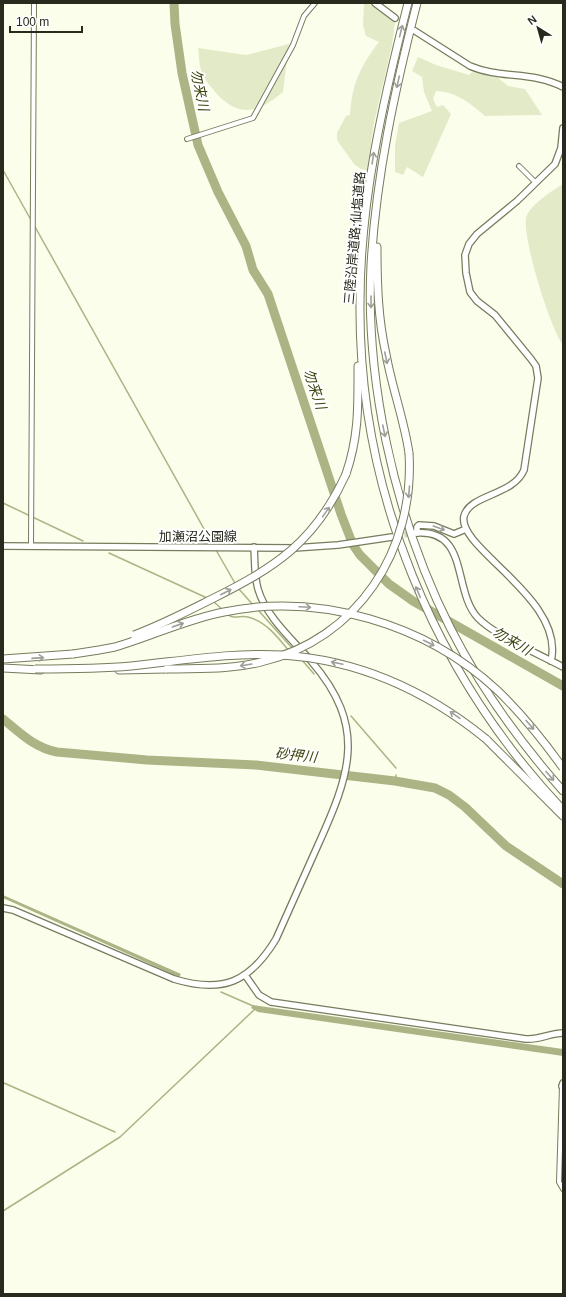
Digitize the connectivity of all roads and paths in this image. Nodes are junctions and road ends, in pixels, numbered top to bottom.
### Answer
1 (34, 3) edge
2 (315, 3) edge
3 (375, 3) edge
4 (408, 3) edge
5 (417, 3) edge
6 (395, 18) dead end
7 (415, 31) dead end
8 (563, 86) edge
9 (563, 128) edge
10 (187, 139) dead end
11 (520, 166) dead end
12 (536, 183) junction
13 (376, 207) junction
14 (360, 323) junction
15 (466, 529) junction
16 (414, 535) junction
17 (392, 537) tunnel mouth
18 (3, 546) edge
19 (30, 546) junction
20 (254, 547) junction
21 (73, 654) junction
22 (3, 659) edge
23 (551, 661) junction
24 (563, 667) edge
25 (3, 668) edge
26 (34, 669) junction
27 (563, 768) edge
28 (563, 791) edge
29 (563, 810) edge
30 (563, 816) edge
31 (3, 908) edge
32 (245, 975) junction
33 (563, 1033) edge
34 (562, 1084) edge
35 (563, 1189) edge

1 - 19 street
2 - 10 street
3 - 6 street
14 -> 4 highway, 三陸沿岸道路;仙塩道路
5 -> 13 highway, 三陸沿岸道路;仙塩道路
7 - 8 street
9 - 12 street
11 - 12 street
12 - 15 street
13 -> 16 highway, 三陸沿岸道路;仙塩道路
13 -> 26 highway, bridge
21 -> 14 highway, bridge
29 -> 14 highway, 三陸沿岸道路;仙塩道路, bridge
16 -> 15 street
15 - 23 street
16 - 23 street
16 -> 28 highway, 三陸沿岸道路;仙塩道路, bridge
17 - 20 street, 加瀬沼公園線
18 - 19 street, 加瀬沼公園線
19 - 20 street, 加瀬沼公園線
20 - 32 street
22 -> 21 highway
21 -> 27 highway, bridge
23 - 24 street
25 - 26 highway
30 -> 26 highway, bridge
31 - 32 street
32 - 33 street
34 - 35 street

